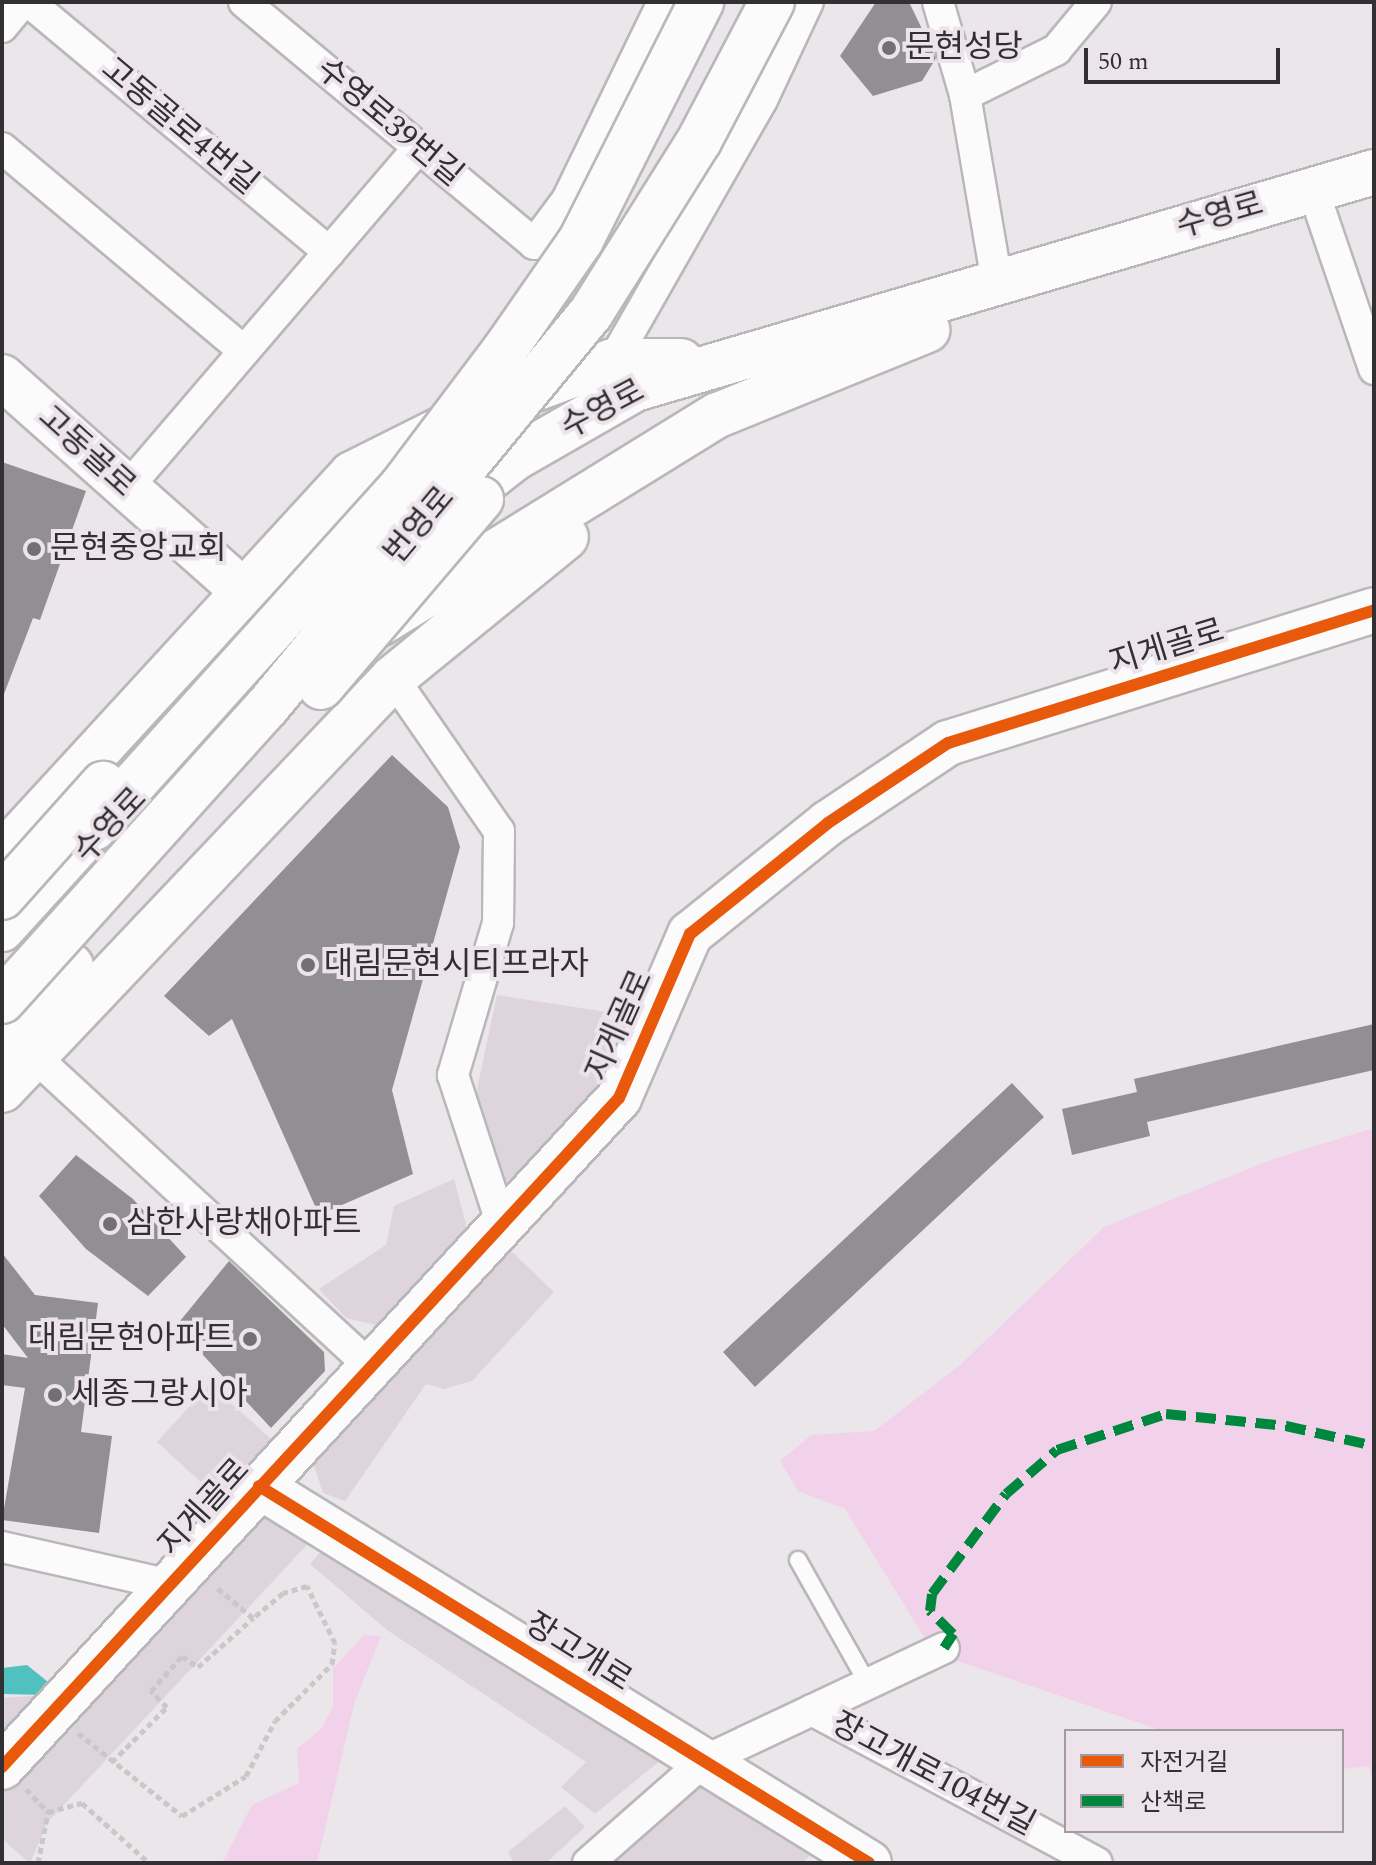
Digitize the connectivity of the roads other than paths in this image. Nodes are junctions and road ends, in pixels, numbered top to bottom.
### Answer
1 (23, 2) edge
2 (29, 2) edge
3 (663, 2) edge
4 (701, 2) edge
5 (772, 2) edge
6 (808, 2) edge
7 (938, 2) edge
8 (1096, 2) edge
9 (249, 3) edge
10 (2, 27) edge
11 (965, 95) junction
12 (2, 148) edge
13 (418, 148) junction
14 (1374, 172) edge
15 (1374, 197) edge
16 (1321, 213) junction
17 (581, 240) junction
18 (329, 252) junction
19 (997, 282) junction
20 (591, 313) junction
21 (244, 351) junction
22 (1374, 369) edge
23 (624, 375) junction
24 (2, 377) edge
25 (747, 401) junction
26 (127, 488) junction
27 (575, 503) junction
28 (243, 591) junction
29 (1374, 610) edge
30 (393, 678) junction
31 (2, 855) edge
32 (2, 897) edge
33 (2, 929) edge
34 (2, 944) edge
35 (2, 971) edge
36 (2, 1001) edge
37 (18, 1048) edge
38 (2, 1090) edge
39 (502, 1225) junction
40 (371, 1367) junction
41 (259, 1486) junction
42 (2, 1547) edge
43 (798, 1560) dead end
44 (179, 1574) junction
45 (944, 1648) dead end
46 (868, 1684) junction
47 (812, 1710) junction
48 (704, 1761) junction
49 (3, 1766) edge
50 (588, 1863) edge
51 (869, 1863) edge
52 (1097, 1863) edge

1 - 10 street
2 - 18 street, 고동골로4번길
3 - 13 street, 수영로39번길
4 - 17 main road, 번영로, bridge
5 - 20 main road, 번영로, bridge
6 - 23 street
7 - 11 street
8 - 11 street
9 - 13 street, 수영로39번길
11 - 19 street
12 - 21 street
13 - 18 street
14 - 19 main road, 수영로
15 - 16 main road, 수영로
16 - 22 street
16 - 25 main road, 수영로
17 - 32 main road, bridge
17 - 33 main road, 번영로, bridge
18 - 21 street
19 - 23 main road, 수영로
20 - 36 main road, 번영로, bridge
20 - 37 main road, bridge
21 - 26 street
23 - 27 main road
23 - 28 main road
23 - 34 main road, 수영로
24 - 26 main road, 고동골로
25 - 27 main road, 수영로
25 - 30 main road, 수영로
26 - 28 main road, 고동골로
27 - 35 main road, 수영로
28 - 31 main road
29 - 39 main road, 지게골로
30 - 37 main road, 수영로
30 - 39 street
37 - 38 main road, 수영로
37 - 40 street
39 - 40 main road, 지게골로
40 - 41 main road, 지게골로
41 - 44 main road, 지게골로
41 - 48 main road, 장고개로
42 - 44 street, 지게골로
43 - 46 lane
44 - 49 main road, 지게골로
45 - 46 street, 장고개로104번길
46 - 47 street, 장고개로104번길
47 - 48 street, 장고개로104번길
47 - 52 street, 장고개로104번길
48 - 50 street, 장고개로104번길
48 - 51 main road, 장고개로

